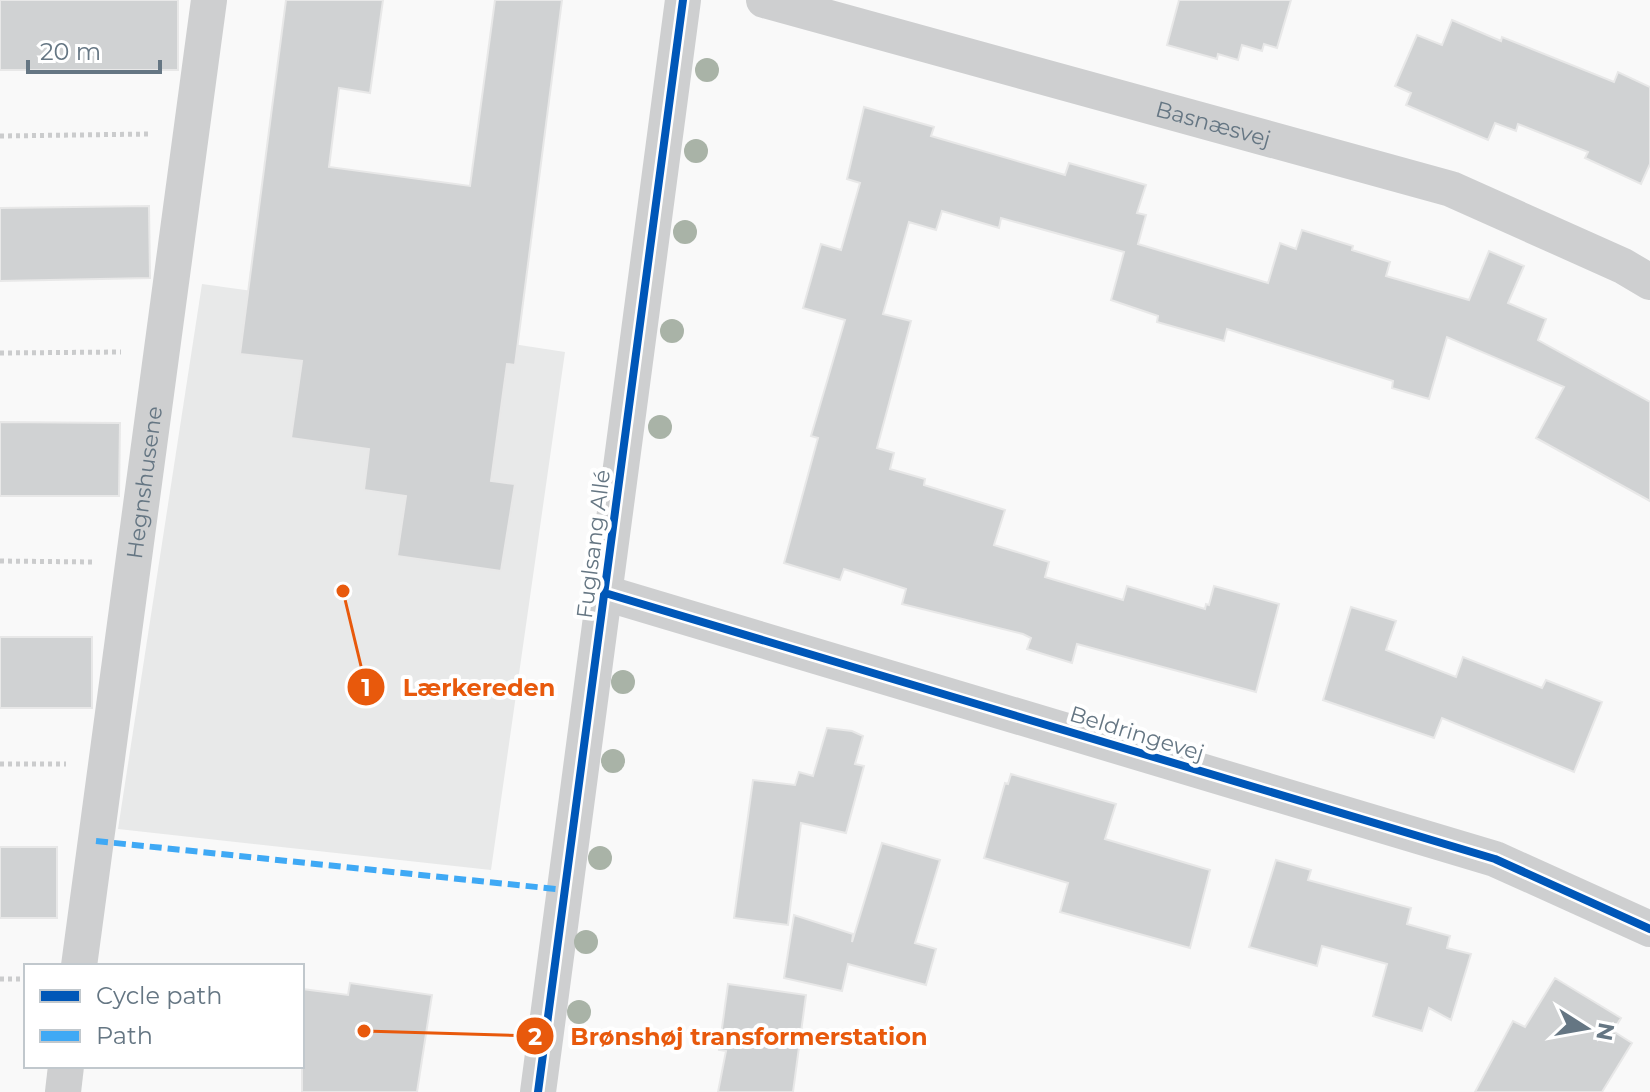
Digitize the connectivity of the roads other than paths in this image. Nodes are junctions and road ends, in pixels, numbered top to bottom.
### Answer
1 (209, 0) edge
2 (683, 0) edge
3 (764, 0) edge
4 (1650, 282) edge
5 (605, 593) junction
6 (1650, 929) edge
7 (79, 964) edge
8 (66, 1068) edge
9 (63, 1092) edge
10 (538, 1092) edge

1 - 7 street, Hegnshusene
2 - 5 street, Fuglsang Allé
3 - 4 street, Basnæsvej
5 - 6 street, Beldringevej
5 - 10 street, Fuglsang Allé
8 - 9 street

